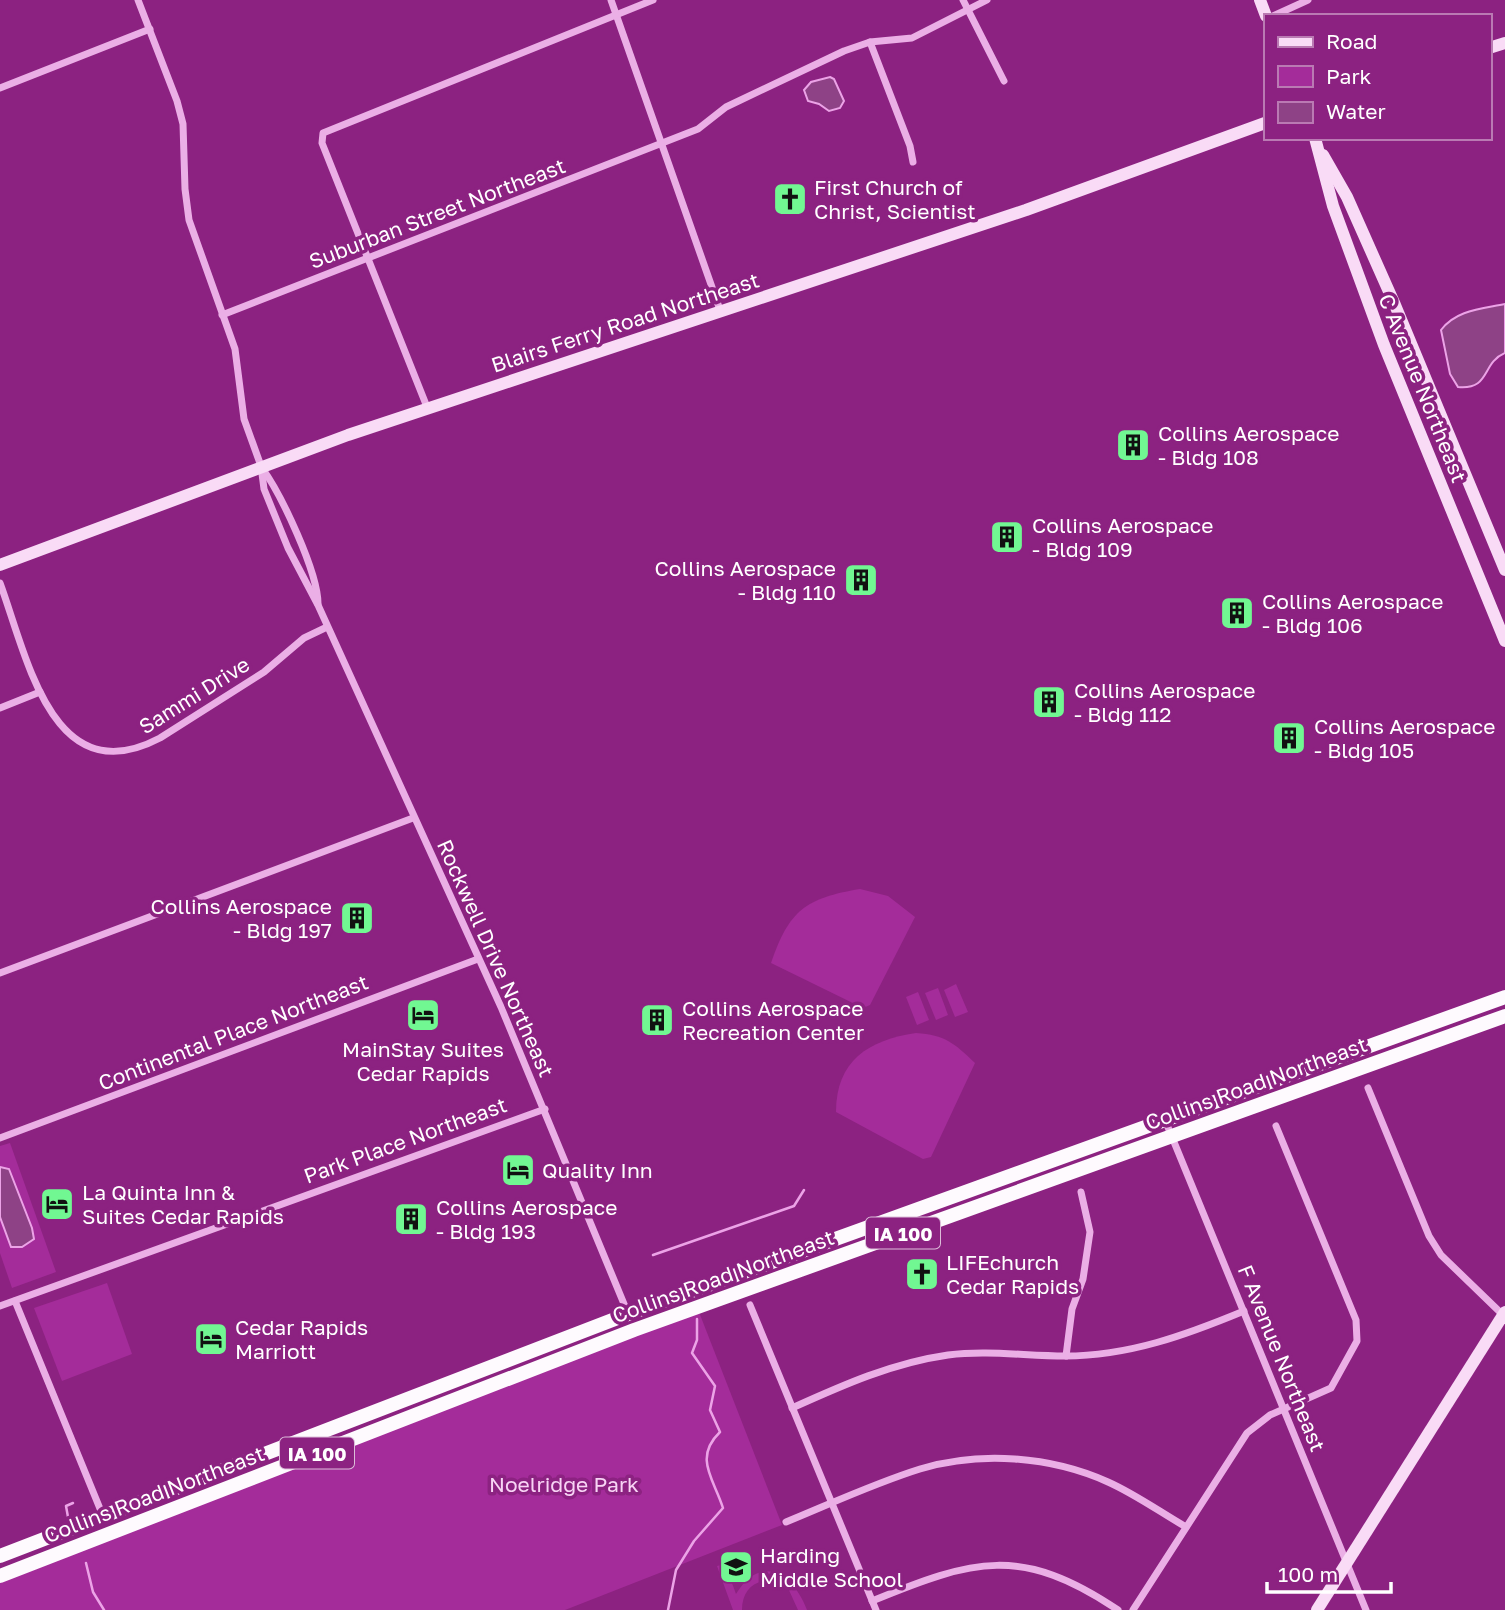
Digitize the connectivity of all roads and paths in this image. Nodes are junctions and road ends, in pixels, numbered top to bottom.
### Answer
1 (138, 0) edge
2 (611, 0) edge
3 (653, 0) edge
4 (963, 0) edge
5 (987, 0) edge
6 (1308, 0) edge
7 (968, 10) junction
8 (1277, 14) edge
9 (617, 15) junction
10 (150, 29) junction
11 (870, 42) junction
12 (1004, 80) dead end
13 (0, 88) edge
14 (1264, 123) edge
15 (1316, 142) edge
16 (664, 143) junction
17 (912, 162) dead end
18 (368, 258) junction
19 (720, 310) junction
20 (222, 315) junction
21 (427, 407) junction
22 (261, 466) junction
23 (0, 565) edge
24 (1505, 570) edge
25 (0, 583) edge
26 (327, 627) junction
27 (1505, 641) edge
28 (40, 692) junction
29 (0, 708) edge
30 (413, 818) junction
31 (478, 959) junction
32 (0, 973) edge
33 (1505, 997) edge
34 (1505, 1016) edge
35 (1368, 1088) dead end
36 (545, 1109) junction
37 (1165, 1120) junction
38 (1276, 1126) dead end
39 (1171, 1135) junction
40 (0, 1138) edge
41 (1081, 1192) dead end
42 (15, 1301) junction
43 (750, 1305) dead end
44 (0, 1306) edge
45 (1244, 1311) junction
46 (628, 1314) junction
47 (1503, 1318) edge
48 (634, 1330) junction
49 (1066, 1356) junction
50 (792, 1408) junction
51 (1284, 1409) junction
52 (832, 1504) junction
53 (103, 1517) junction
54 (786, 1522) dead end
55 (1186, 1527) junction
56 (0, 1556) edge
57 (1346, 1563) junction
58 (0, 1569) edge
59 (0, 1577) edge
60 (872, 1601) junction
61 (876, 1610) edge
62 (1118, 1610) edge
63 (1133, 1610) edge
64 (1317, 1610) edge
65 (1366, 1610) edge

1 - 10 street, Rockwell Drive Northeast
2 - 9 street
3 - 9 street
4 - 7 street
5 - 7 street, Suburban Street Northeast
6 - 8 street
7 - 11 street, Suburban Street Northeast
7 - 12 street
9 - 16 street
9 - 18 street
10 - 13 street
10 - 20 street, Rockwell Drive Northeast
11 - 16 street, Suburban Street Northeast
11 - 17 street
14 - 19 main road, Blairs Ferry Road Northeast
15 - 24 main road, C Avenue Northeast
15 - 27 main road, C Avenue Northeast
16 - 18 street, Suburban Street Northeast
16 - 19 street
18 - 20 street, Suburban Street Northeast
18 - 21 street
19 - 21 main road, Blairs Ferry Road Northeast
20 - 22 street, Rockwell Drive Northeast
21 - 22 main road, Blairs Ferry Road Northeast
22 - 23 main road, Blairs Ferry Road Northeast
22 - 26 street, Rockwell Drive Northeast
25 - 28 street, Sammi Drive
26 - 28 street, Sammi Drive
26 - 30 street, Rockwell Drive Northeast
28 - 29 street
30 - 31 street, Rockwell Drive Northeast
30 - 32 street
31 - 36 street, Rockwell Drive Northeast
31 - 40 street, Continental Place Northeast
33 - 37 highway, Collins Road Northeast / IA 100
34 - 39 highway, Collins Road Northeast / IA 100
35 - 47 street
36 - 42 street, Park Place Northeast
36 - 46 street, Rockwell Drive Northeast
37 - 39 street, F Avenue Northeast
37 - 46 highway, Collins Road Northeast / IA 100
38 - 51 street
39 - 45 street, F Avenue Northeast
39 - 48 highway, Collins Road Northeast / IA 100
41 - 49 street
42 - 44 street, Park Place Northeast
42 - 53 street
43 - 50 street
45 - 49 street
45 - 51 street, F Avenue Northeast
46 - 48 street, Rockwell Drive Northeast
46 - 53 highway, Collins Road Northeast / IA 100
47 - 57 main road
48 - 59 highway, Collins Road Northeast / IA 100
49 - 50 street
50 - 52 street
51 - 55 street
51 - 57 street, F Avenue Northeast
52 - 54 street
52 - 55 street
52 - 60 street
53 - 56 highway, Collins Road Northeast / IA 100
53 - 58 highway, Collins Road Northeast
55 - 63 street
57 - 64 main road
57 - 65 street, F Avenue Northeast
60 - 61 street
60 - 62 street

